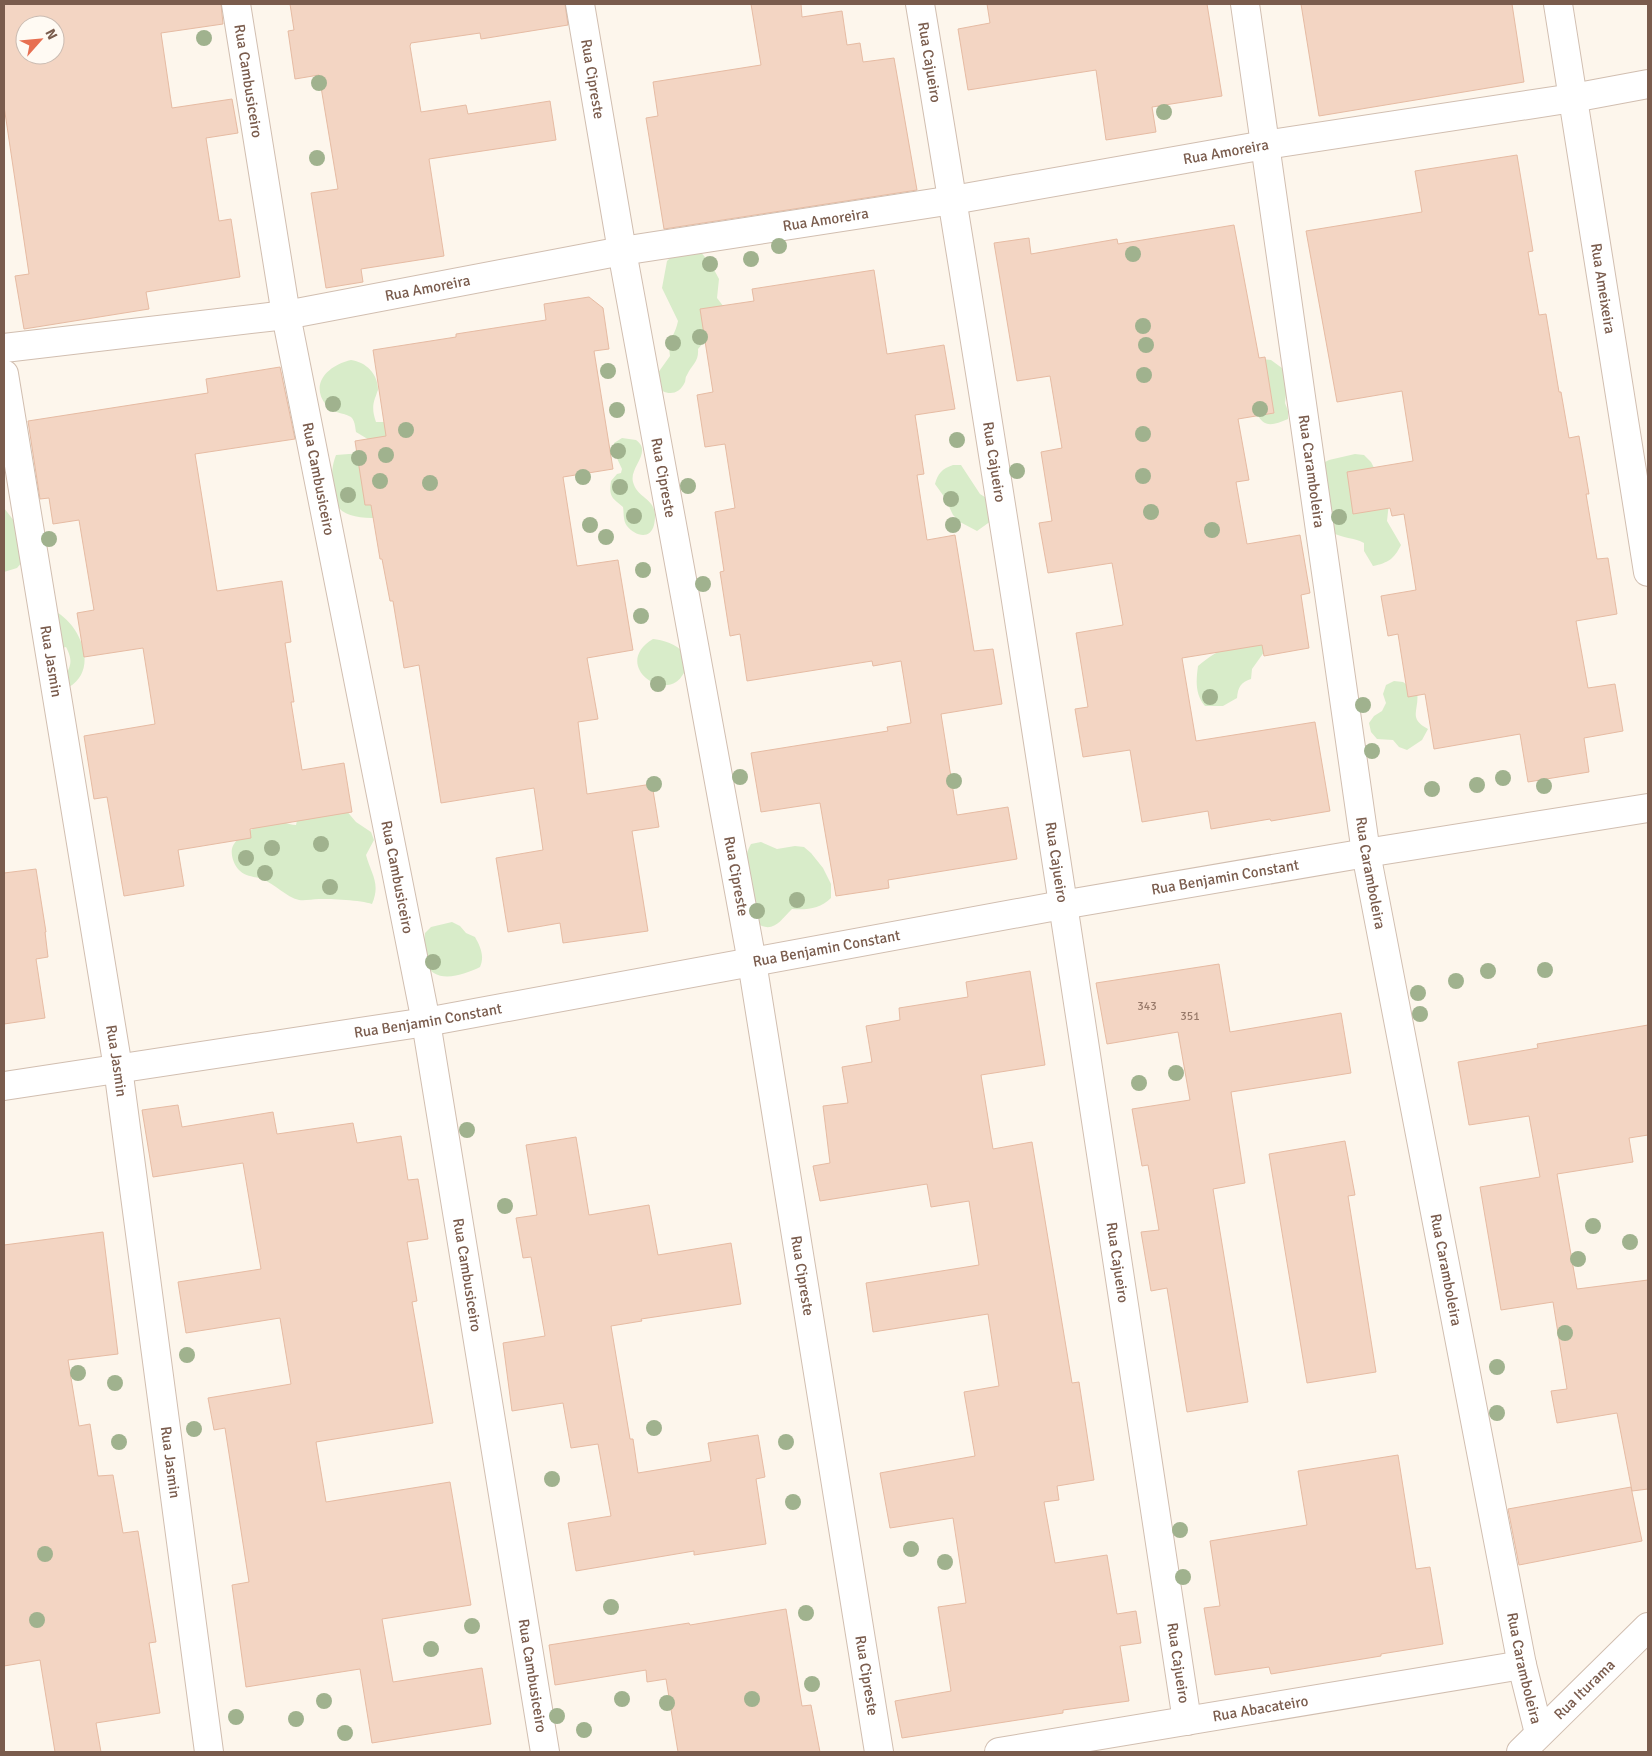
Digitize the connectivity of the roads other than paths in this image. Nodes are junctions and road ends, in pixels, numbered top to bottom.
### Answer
1 (236, 4) edge
2 (580, 4) edge
3 (920, 4) edge
4 (1245, 4) edge
5 (1558, 4) edge
6 (1648, 84) edge
7 (1573, 98) junction
8 (1266, 145) junction
9 (953, 200) junction
10 (622, 251) junction
11 (286, 315) junction
12 (4, 348) edge
13 (4, 374) edge
14 (1648, 572) edge
15 (1648, 808) edge
16 (1366, 853) junction
17 (1062, 905) junction
18 (752, 962) junction
19 (426, 1022) junction
20 (118, 1068) junction
21 (4, 1086) edge
22 (1648, 1627) edge
23 (1522, 1665) junction
24 (1188, 1721) junction
25 (1530, 1743) edge
26 (209, 1752) edge
27 (545, 1752) edge
28 (879, 1752) edge
29 (999, 1752) edge

1 - 11 street, Rua Cambusiceiro
2 - 10 street, Rua Cipreste
3 - 9 street, Rua Cajueiro
4 - 8 street, Rua Caramboleira
5 - 7 street, Rua Ameixeira
6 - 7 street, Rua Amoreira
7 - 8 street, Rua Amoreira
7 - 14 street, Rua Ameixeira
8 - 9 street, Rua Amoreira
8 - 16 street, Rua Caramboleira
9 - 10 street, Rua Amoreira
9 - 17 street, Rua Cajueiro
10 - 11 street, Rua Amoreira
10 - 18 street, Rua Cipreste
11 - 12 street, Rua Amoreira
11 - 19 street, Rua Cambusiceiro
13 - 20 street, Rua Jasmin
15 - 16 street, Rua Benjamin Constant
16 - 17 street, Rua Benjamin Constant
16 - 23 street, Rua Caramboleira
17 - 18 street, Rua Benjamin Constant
17 - 24 street, Rua Cajueiro
18 - 19 street, Rua Benjamin Constant
18 - 28 street, Rua Cipreste
19 - 20 street, Rua Benjamin Constant
19 - 27 street, Rua Cambusiceiro
20 - 21 street, Rua Benjamin Constant
20 - 26 street, Rua Jasmin
22 - 25 street, Rua Iturama
23 - 24 street, Rua Abacateiro
23 - 25 street, Rua Caramboleira
24 - 29 street, Rua Abacateiro

